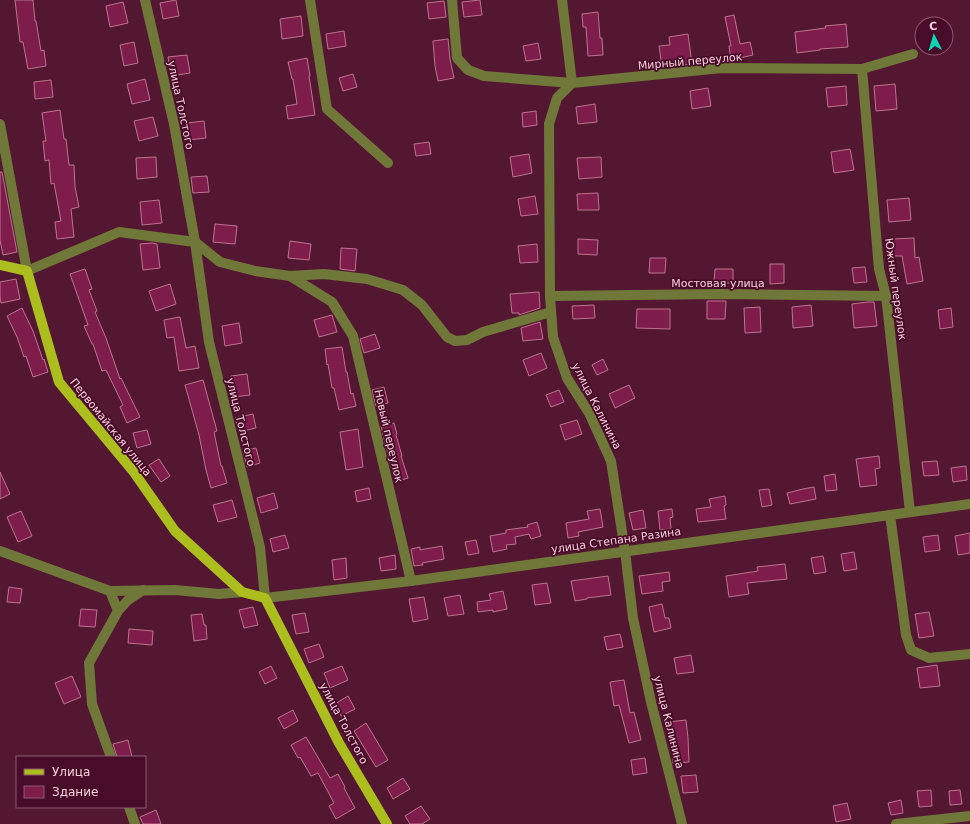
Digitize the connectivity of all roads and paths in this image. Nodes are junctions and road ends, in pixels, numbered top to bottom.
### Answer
1 (145, 0) edge
2 (310, 0) edge
3 (452, 0) edge
4 (562, 0) edge
5 (913, 54) dead end
6 (862, 69) junction
7 (572, 83) junction
8 (0, 124) edge
9 (388, 163) dead end
10 (195, 242) junction
11 (0, 265) edge
12 (27, 271) junction
13 (290, 276) junction
14 (550, 296) junction
15 (886, 296) junction
16 (551, 312) junction
17 (970, 504) edge
18 (910, 512) junction
19 (890, 515) junction
20 (0, 551) edge
21 (625, 551) junction
22 (412, 581) junction
23 (143, 590) junction
24 (110, 591) junction
25 (242, 592) junction
26 (265, 598) junction
27 (118, 611) junction
28 (970, 654) edge
29 (111, 756) edge
30 (129, 808) edge
31 (970, 816) edge
32 (135, 824) edge
33 (387, 824) edge
34 (682, 824) edge
35 (896, 824) edge

1 - 10 street, улица Толстого
2 - 9 street
3 - 7 street, Мирный переулок
4 - 7 street
5 - 6 street, Мирный переулок
6 - 7 street, Мирный переулок
6 - 15 street, Южный переулок
7 - 14 street, улица Калинина
8 - 12 street, Первомайская улица
10 - 12 street
10 - 13 street
10 - 26 street, улица Толстого
11 - 12 main road
12 - 25 main road, Первомайская улица
13 - 16 street
13 - 22 street, Новый переулок
14 - 15 street, Мостовая улица
14 - 16 street, улица Калинина
15 - 18 street, Южный переулок
16 - 21 street, улица Калинина
17 - 18 street, улица Степана Разина
18 - 19 street, улица Степана Разина
19 - 21 street, улица Степана Разина
19 - 28 street
20 - 24 street
21 - 22 street, улица Степана Разина
21 - 34 street, улица Калинина
22 - 26 street, улица Степана Разина
23 - 24 street
23 - 25 street
23 - 27 street
24 - 27 street
25 - 26 main road, Первомайская улица
26 - 33 main road, улица Толстого
27 - 29 street
30 - 32 street
31 - 35 street

